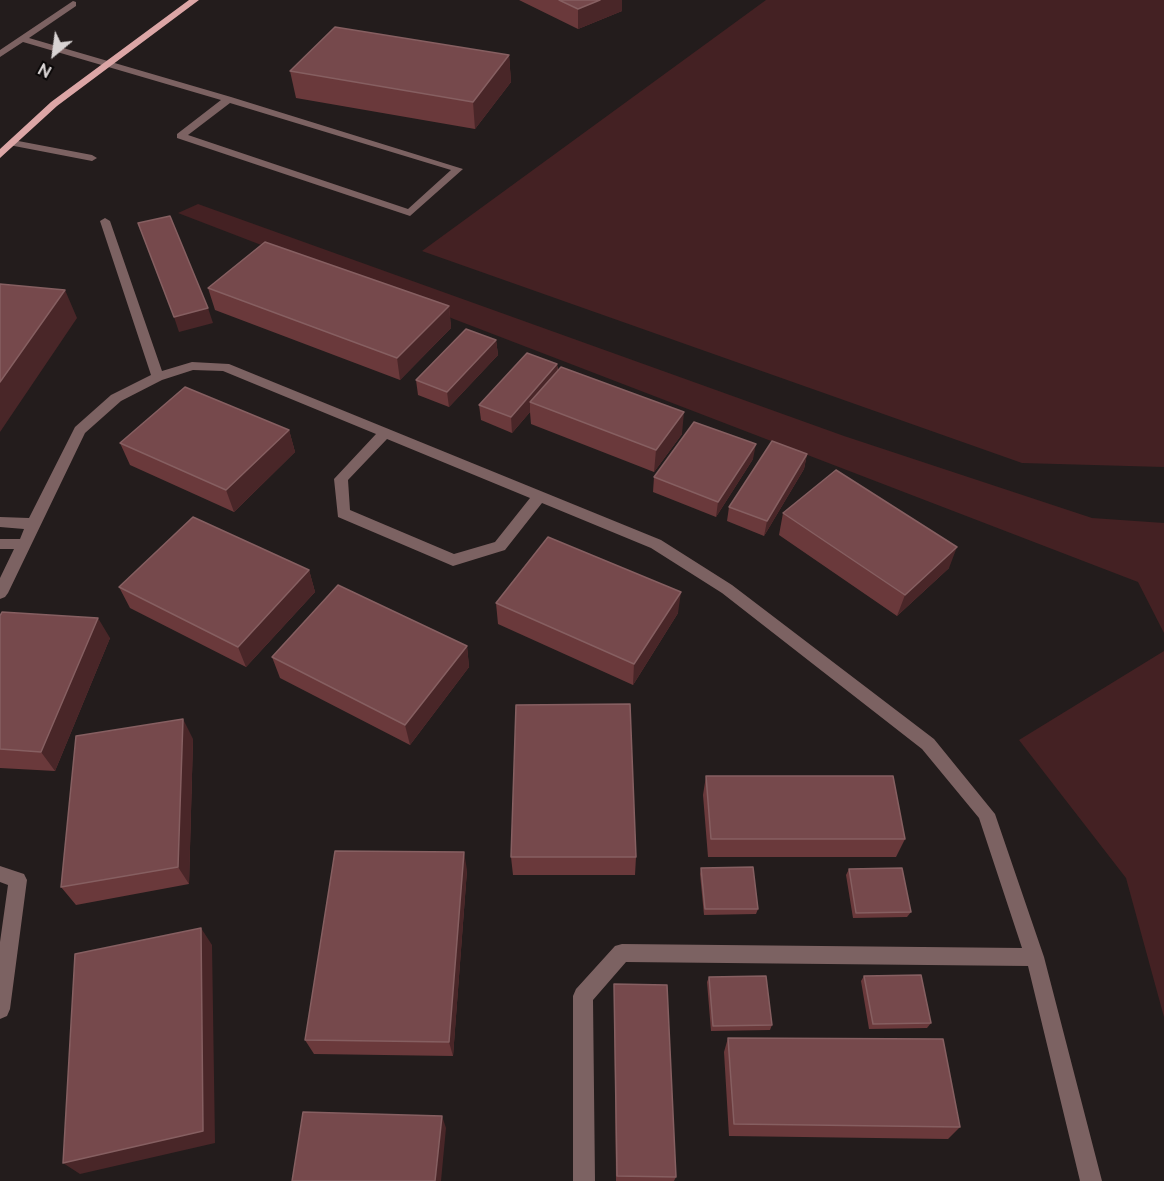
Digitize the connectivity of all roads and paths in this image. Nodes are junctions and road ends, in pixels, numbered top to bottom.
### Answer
1 (195, 0) edge
2 (73, 3) dead end
3 (24, 40) junction
4 (0, 54) edge
5 (104, 65) junction
6 (228, 99) junction
7 (13, 143) junction
8 (0, 155) edge
9 (92, 158) dead end
10 (105, 221) dead end
11 (158, 377) junction
12 (385, 433) junction
13 (540, 496) junction
14 (0, 522) edge
15 (34, 524) junction
16 (0, 543) edge
17 (24, 544) junction
18 (0, 593) edge
19 (0, 874) edge
20 (1035, 957) junction
21 (0, 1009) edge
22 (584, 1181) edge
23 (1091, 1181) edge

1 - 5 main road
2 - 3 lane
3 - 4 lane
3 - 5 lane
5 - 6 lane
5 - 7 main road
6 - 6 lane
7 - 8 main road
7 - 9 lane
10 - 11 lane
11 - 12 lane
11 - 15 lane
12 - 13 lane
12 - 13 lane
13 - 20 lane
14 - 15 lane
15 - 17 lane
16 - 17 lane
17 - 18 lane
19 - 21 lane
20 - 22 lane
20 - 23 lane

